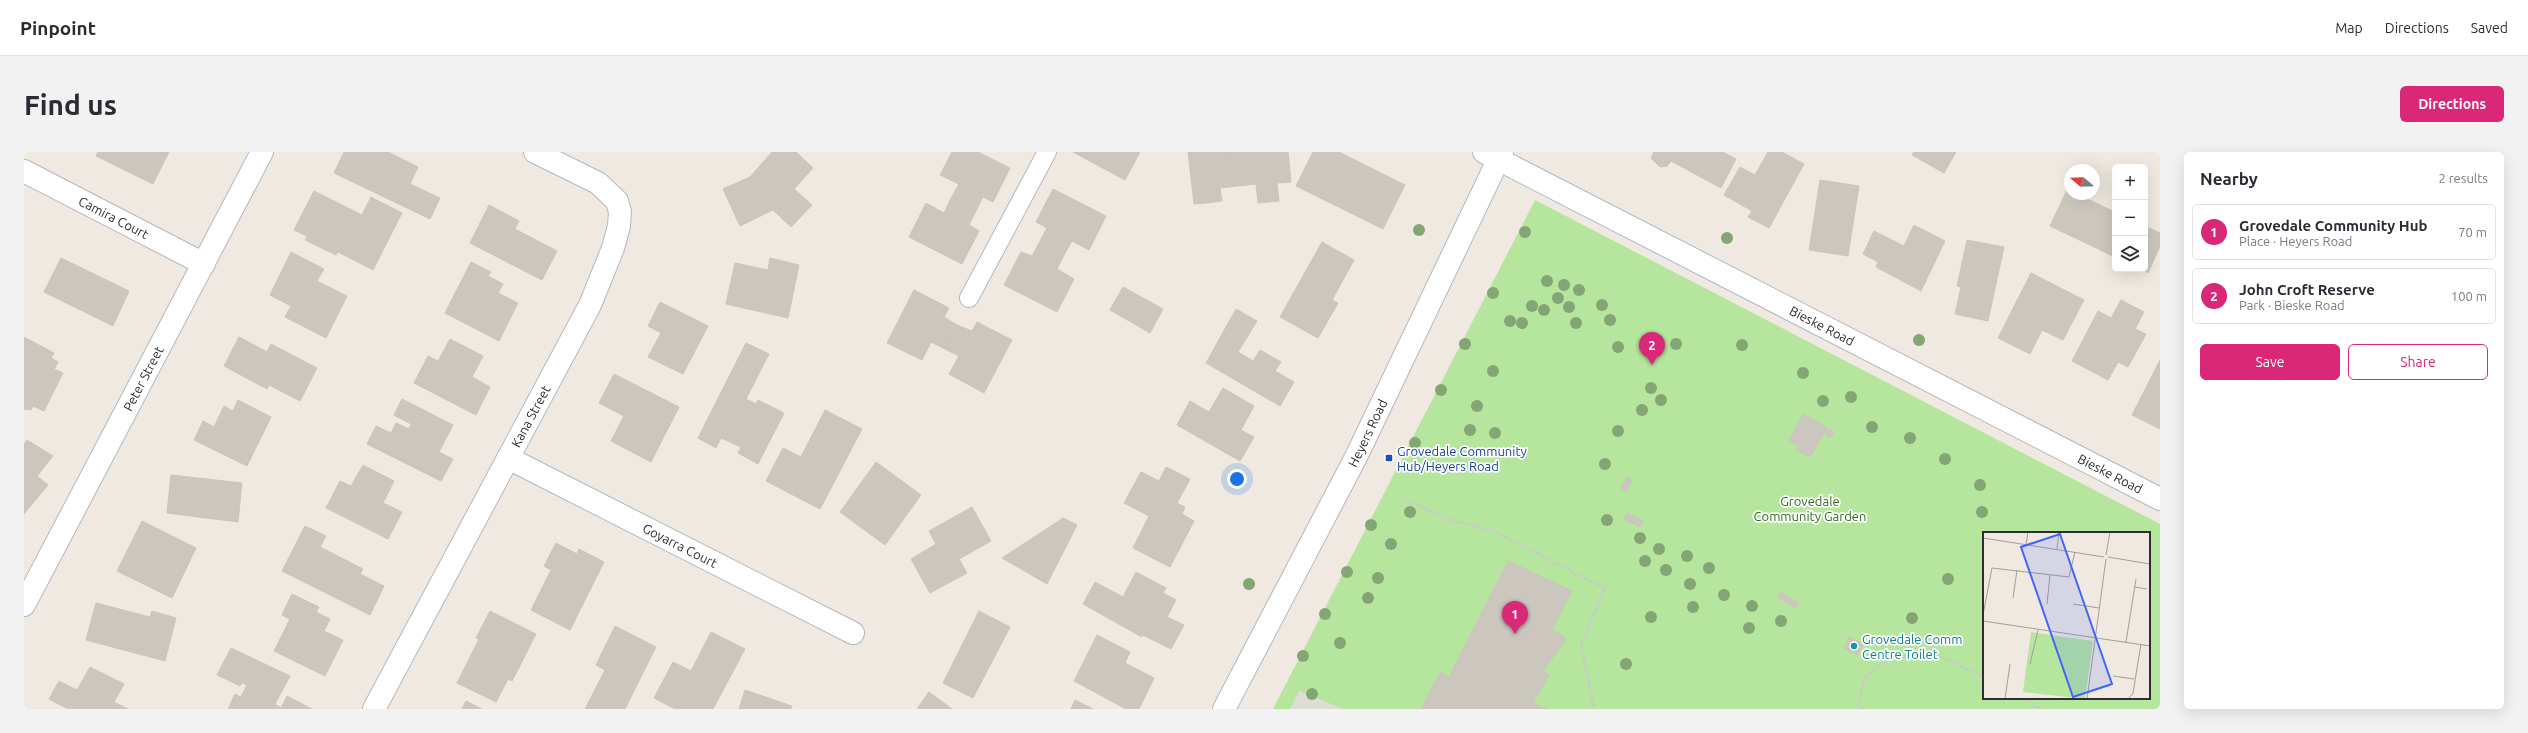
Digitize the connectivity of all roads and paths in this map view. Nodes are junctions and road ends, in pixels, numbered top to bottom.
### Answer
1 (262, 152) edge
2 (535, 152) edge
3 (1047, 152) edge
4 (1495, 154) edge
5 (24, 172) edge
6 (204, 264) junction
7 (969, 298) dead end
8 (508, 458) junction
9 (1402, 498) dead end
10 (2160, 499) edge
11 (24, 605) edge
12 (853, 633) dead end
13 (1983, 677) edge
14 (2026, 699) edge
15 (374, 709) edge
16 (1224, 709) edge
17 (1594, 709) edge
18 (1863, 709) edge
19 (2042, 709) edge

1 - 6 street, Peter Street
2 - 8 street, Kana Street
3 - 7 lane
4 - 10 street, Bieske Road
4 - 16 street, Heyers Road
5 - 6 street, Camira Court
6 - 11 street, Peter Street
8 - 12 street, Goyarra Court
8 - 15 street, Kana Street
9 - 17 path
13 - 18 path
14 - 19 path

